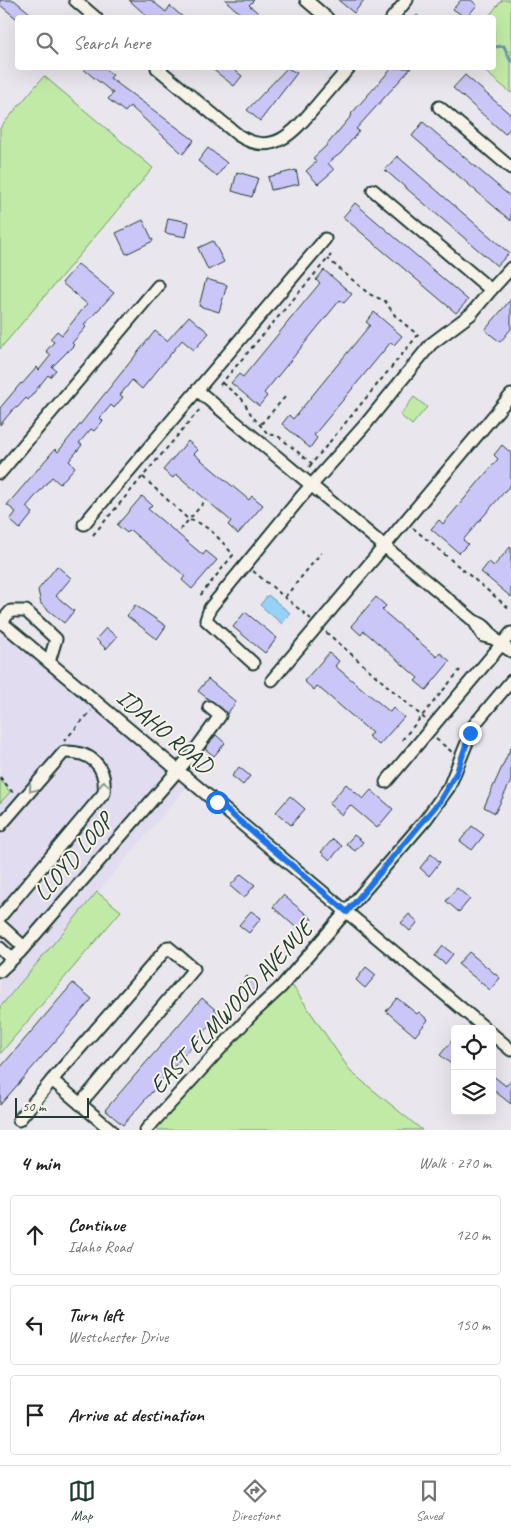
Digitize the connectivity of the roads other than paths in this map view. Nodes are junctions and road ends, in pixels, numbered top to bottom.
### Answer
1 (75, 0) edge
2 (306, 0) edge
3 (407, 0) edge
4 (92, 15) edge
5 (324, 15) edge
6 (394, 15) edge
7 (159, 70) edge
8 (347, 70) edge
9 (439, 107) dead end
10 (511, 168) edge
11 (373, 190) dead end
12 (325, 238) dead end
13 (511, 268) edge
14 (158, 286) dead end
15 (491, 290) junction
16 (197, 390) junction
17 (511, 395) edge
18 (0, 473) edge
19 (310, 485) junction
20 (84, 524) dead end
21 (384, 546) junction
22 (1, 621) edge
23 (511, 633) edge
24 (502, 645) edge
25 (49, 662) junction
26 (252, 663) dead end
27 (272, 680) dead end
28 (511, 681) edge
29 (209, 707) dead end
30 (177, 769) junction
31 (386, 782) dead end
32 (0, 826) edge
33 (347, 912) junction
34 (0, 917) edge
35 (0, 925) edge
36 (24, 947) junction
37 (0, 948) edge
38 (12, 959) junction
39 (0, 972) edge
40 (481, 1025) edge
41 (496, 1037) edge
42 (511, 1050) edge
43 (52, 1080) junction
44 (80, 1104) junction
45 (19, 1120) dead end
46 (112, 1130) edge
47 (146, 1130) edge

1 - 4 street
2 - 5 street
3 - 6 street
7 - 8 street
9 - 10 street
11 - 15 street
12 - 16 street
13 - 15 street
14 - 18 street
15 - 19 street
16 - 19 street
16 - 20 street
17 - 21 street
19 - 21 street
19 - 26 street
21 - 24 street
21 - 27 street
22 - 25 street, IDAHO ROAD
22 - 25 street
23 - 24 street
24 - 31 street
25 - 30 street, IDAHO ROAD
28 - 33 street, EAST ELMWOOD AVENUE
29 - 30 street, LLOYD LOOP
30 - 33 street, IDAHO ROAD
30 - 36 street, LLOYD LOOP
34 -> 32 street
33 - 40 street, IDAHO ROAD
33 - 47 street, EAST ELMWOOD AVENUE
35 - 36 street
36 - 38 street, LLOYD LOOP
37 - 38 street
38 - 39 street, LLOYD LOOP
41 - 42 street
43 - 44 street
43 - 44 street
43 - 45 street
44 - 46 street

